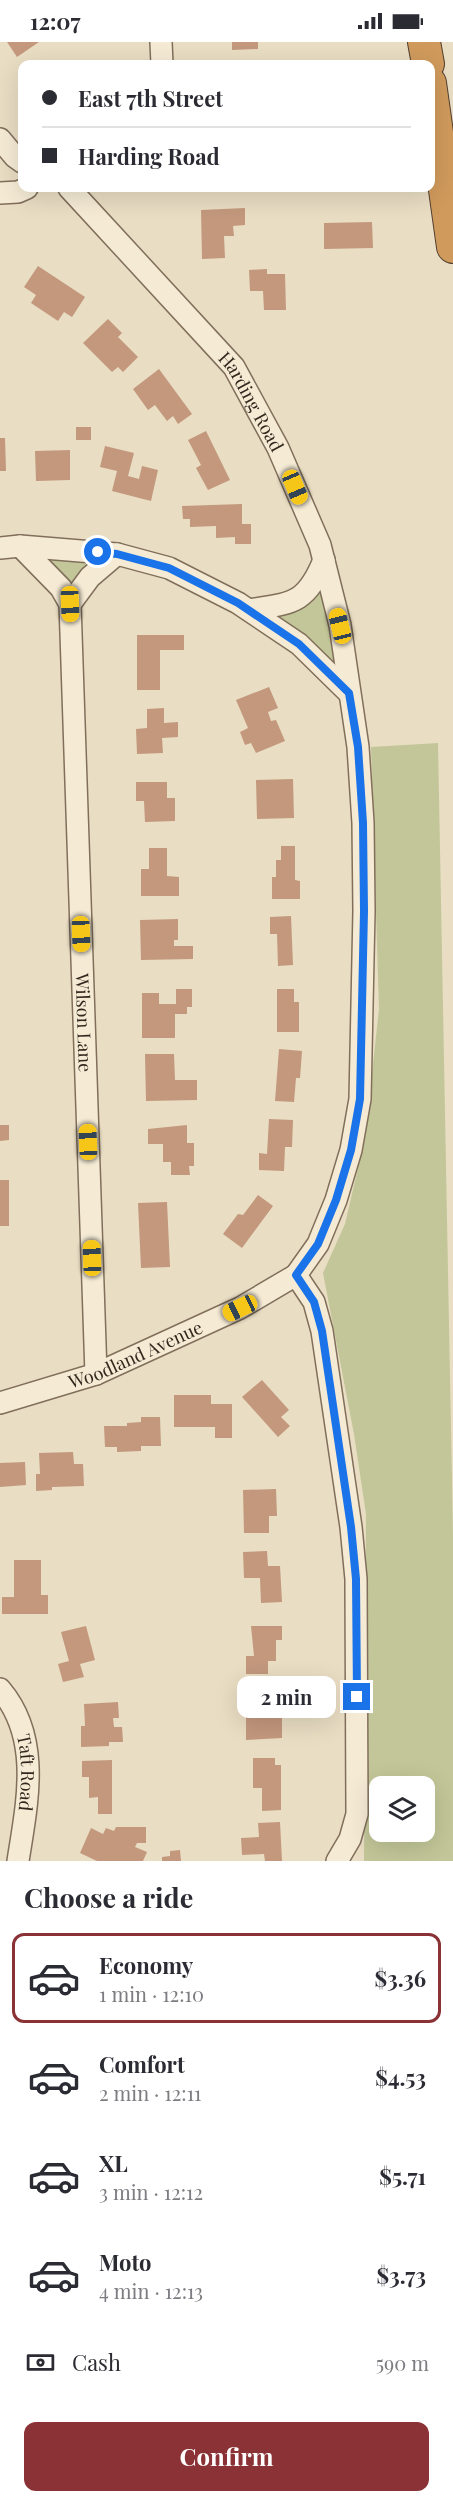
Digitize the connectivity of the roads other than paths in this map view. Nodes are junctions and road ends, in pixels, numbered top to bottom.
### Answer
1 (161, 42) edge
2 (424, 42) edge
3 (162, 60) edge
4 (427, 60) edge
5 (435, 119) edge
6 (0, 139) edge
7 (18, 159) edge
8 (18, 192) edge
9 (73, 192) edge
10 (0, 193) edge
11 (453, 247) edge
12 (10, 547) edge
13 (117, 554) junction
14 (324, 560) junction
15 (70, 604) junction
16 (249, 610) junction
17 (349, 693) junction
18 (296, 1275) junction
19 (96, 1374) junction
20 (0, 1403) edge
21 (0, 1689) edge
22 (18, 1861) edge
23 (337, 1861) edge

1 - 3 street
2 - 4 highway
5 - 11 highway
6 - 7 street
8 - 10 street
9 - 14 street, Harding Road
12 - 13 street
12 - 15 street
13 - 15 street
13 - 16 street
14 - 16 street
14 - 17 street, Harding Road
15 - 19 street, Wilson Lane
16 - 17 street
17 - 18 street, Harding Road
18 - 19 street, Woodland Avenue
18 - 23 street
19 - 20 street, Woodland Avenue
21 - 22 street, Taft Road

